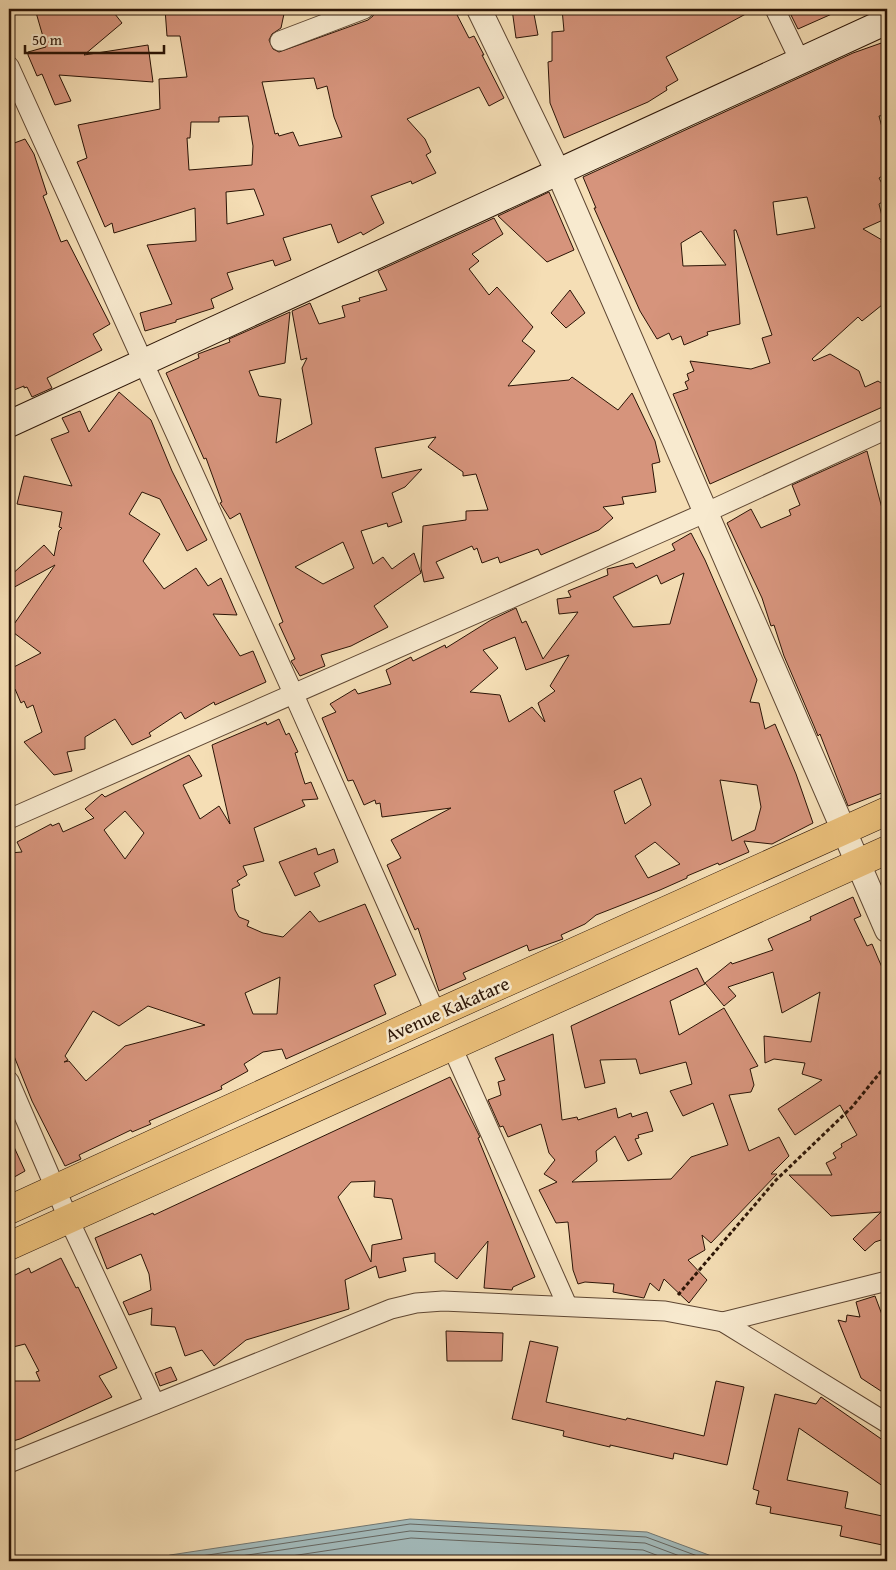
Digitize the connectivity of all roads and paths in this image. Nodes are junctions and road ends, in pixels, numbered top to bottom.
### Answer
1 (364, 9) edge
2 (479, 9) edge
3 (776, 9) edge
4 (887, 21) edge
5 (280, 41) dead end
6 (800, 61) junction
7 (9, 66) edge
8 (558, 172) junction
9 (142, 363) junction
10 (9, 424) edge
11 (887, 429) edge
12 (708, 512) junction
13 (294, 695) junction
14 (887, 811) edge
15 (9, 820) edge
16 (843, 831) junction
17 (887, 850) edge
18 (859, 862) junction
19 (887, 930) edge
20 (436, 1014) junction
21 (452, 1047) junction
22 (887, 1064) edge
23 (9, 1080) edge
24 (55, 1189) junction
25 (9, 1210) edge
26 (69, 1220) junction
27 (9, 1246) edge
28 (887, 1281) edge
29 (568, 1305) junction
30 (665, 1311) junction
31 (723, 1322) junction
32 (155, 1404) junction
33 (887, 1423) edge
34 (9, 1463) edge

1 - 5 street
2 - 8 street
3 - 6 street
4 - 6 main road
6 - 8 main road
7 - 9 street
8 - 9 main road
8 - 12 street
9 - 10 main road
9 - 13 street
11 - 12 street
12 - 13 street
12 - 16 street
13 - 15 street
13 - 20 street
14 - 16 main road, Avenue Kakatare
16 - 18 street
16 - 20 main road, Avenue Kakatare
17 - 18 main road, Avenue Kakatare
18 - 19 street
18 - 21 main road, Avenue Kakatare
20 - 24 main road, Avenue Kakatare
21 - 26 main road, Avenue Kakatare
21 - 29 street
22 - 30 path
23 - 24 street
24 - 25 main road, Avenue Kakatare
24 - 26 street
26 - 27 main road, Avenue Kakatare
26 - 32 street
28 - 31 street
29 - 30 street
29 - 32 street
30 - 31 street
31 - 33 street
32 - 34 street

